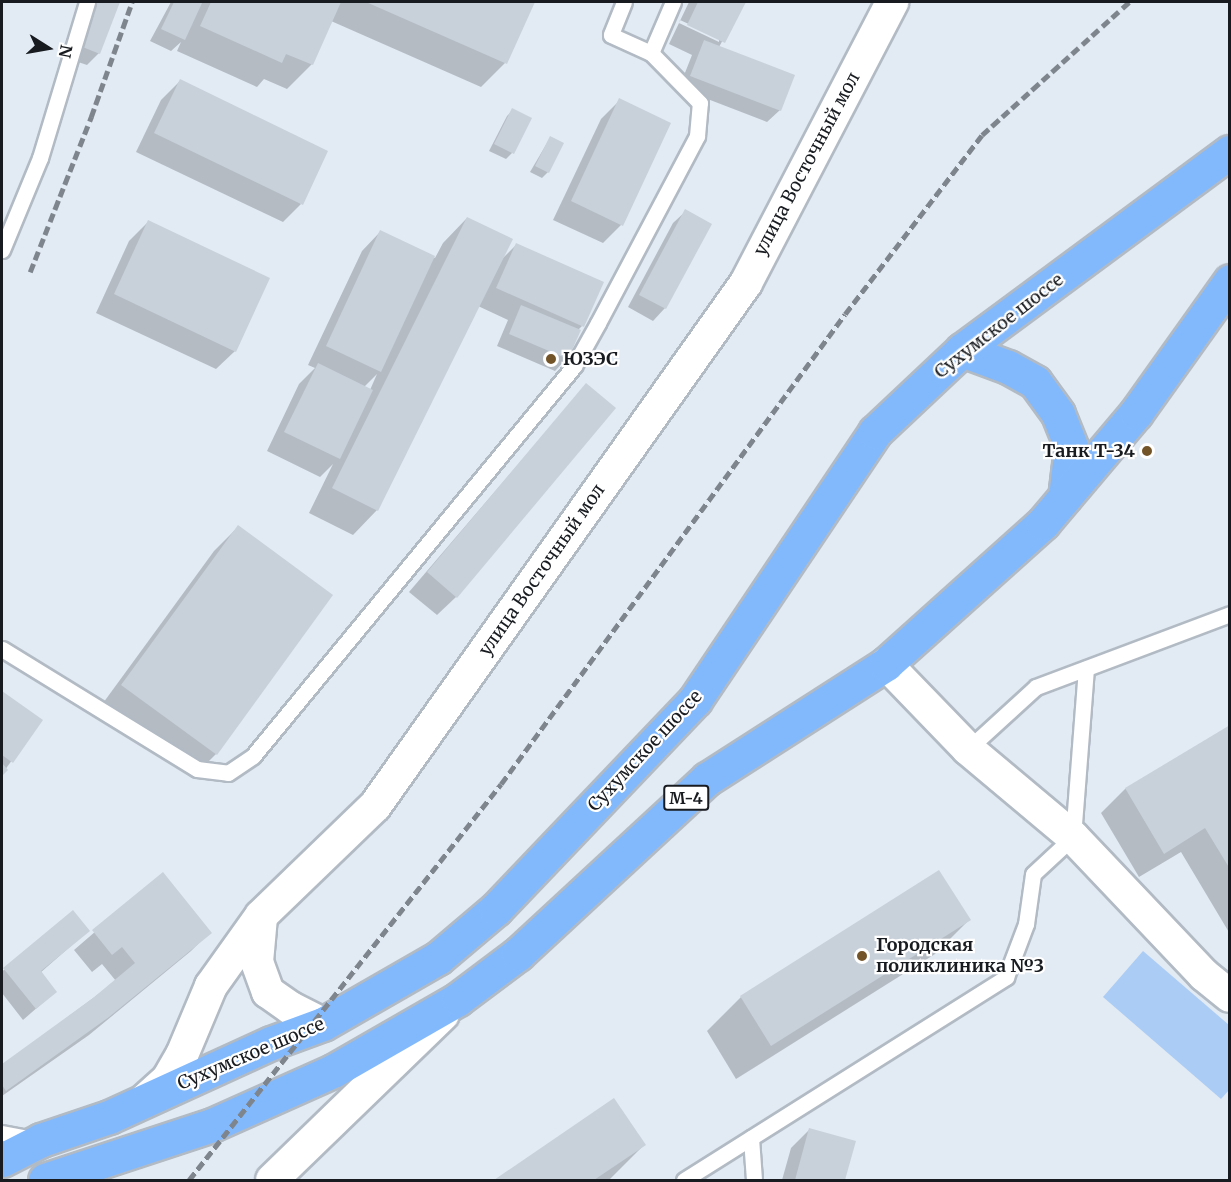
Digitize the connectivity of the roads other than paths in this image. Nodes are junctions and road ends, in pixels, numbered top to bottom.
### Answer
1 (87, 2) edge
2 (624, 2) edge
3 (673, 2) edge
4 (892, 2) edge
5 (651, 54) junction
6 (1230, 152) edge
7 (2, 250) edge
8 (1230, 281) edge
9 (962, 350) junction
10 (1065, 497) junction
11 (1230, 614) edge
12 (2, 649) edge
13 (886, 664) junction
14 (1086, 668) junction
15 (968, 749) junction
16 (1073, 837) junction
17 (261, 916) junction
18 (1230, 996) edge
19 (458, 999) junction
20 (323, 1024) junction
21 (143, 1102) junction
22 (2, 1133) edge
23 (751, 1138) junction
24 (40, 1140) junction
25 (2, 1160) edge
26 (45, 1180) edge
27 (272, 1180) edge
28 (684, 1180) edge
29 (754, 1180) edge

1 - 7 lane
2 - 5 lane
3 - 5 lane
4 - 17 street, улица Восточный мол
5 - 12 lane
6 - 9 highway, Сухумское шоссе
8 - 10 highway, М-4
9 - 10 highway
9 - 20 highway, Сухумское шоссе
10 - 13 highway, М-4
11 - 14 lane
13 - 15 street
13 - 19 highway, М-4
14 - 15 lane
14 - 16 lane
15 - 16 street
16 - 18 street
16 - 23 lane
17 - 20 street
17 - 21 street, улица Восточный мол
19 - 26 highway, М-4
19 - 27 street
20 - 21 highway, Сухумское шоссе
21 - 24 highway, Сухумское шоссе
22 - 24 lane
23 - 28 lane
23 - 29 lane
24 - 25 highway, Сухумское шоссе

